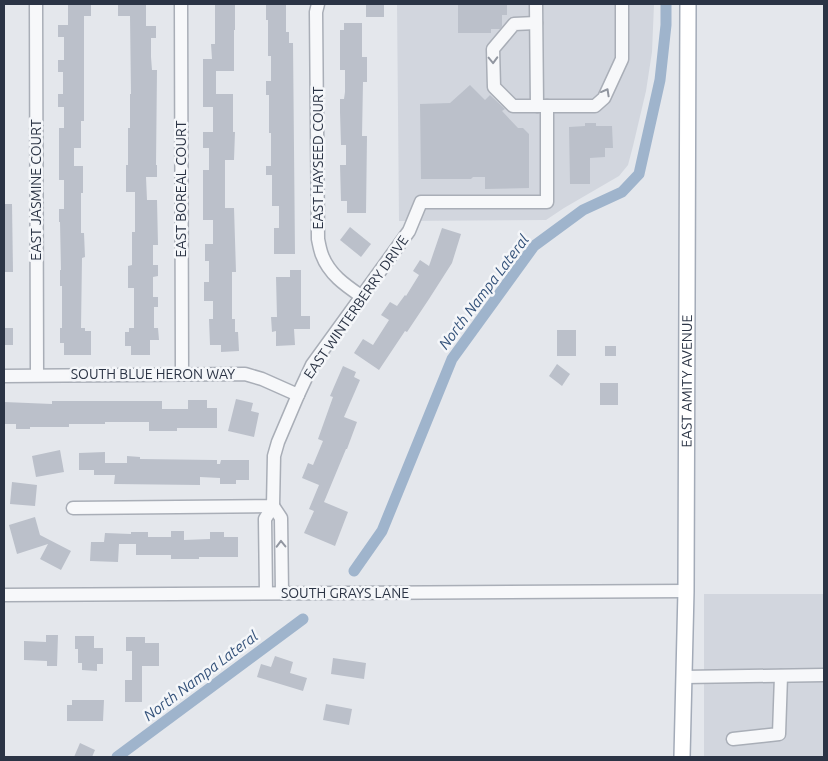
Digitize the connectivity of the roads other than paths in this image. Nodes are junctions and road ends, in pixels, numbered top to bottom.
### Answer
1 (36, 4) edge
2 (181, 4) edge
3 (318, 4) edge
4 (536, 4) edge
5 (622, 4) edge
6 (688, 4) edge
7 (536, 23) junction
8 (542, 106) junction
9 (361, 296) junction
10 (182, 374) junction
11 (37, 375) junction
12 (4, 376) edge
13 (298, 395) junction
14 (273, 506) junction
15 (73, 508) dead end
16 (686, 591) junction
17 (266, 593) junction
18 (282, 593) junction
19 (4, 595) edge
20 (782, 676) junction
21 (824, 676) edge
22 (684, 677) junction
23 (733, 739) dead end
24 (682, 757) edge

1 - 11 street, EAST JASMINE COURT
2 - 10 street, EAST BOREAL COURT
3 - 9 street, EAST HAYSEED COURT
4 - 7 street
8 -> 5 street
6 - 16 main road, EAST AMITY AVENUE
7 - 8 street
7 -> 8 street
8 - 9 street, EAST WINTERBERRY DRIVE
9 - 13 street, EAST WINTERBERRY DRIVE
10 - 11 street, SOUTH BLUE HERON WAY
10 - 13 street, SOUTH BLUE HERON WAY
11 - 12 street, SOUTH BLUE HERON WAY
13 - 14 street, EAST WINTERBERRY DRIVE
14 - 15 street
14 - 17 street, EAST WINTERBERRY DRIVE
18 -> 14 street, EAST WINTERBERRY DRIVE
16 - 18 street, SOUTH GRAYS LANE
16 - 22 main road, EAST AMITY AVENUE
17 - 18 street, SOUTH GRAYS LANE
17 - 19 street, SOUTH GRAYS LANE
20 - 21 street
20 - 22 street
20 - 23 street
22 - 24 main road, EAST AMITY AVENUE

